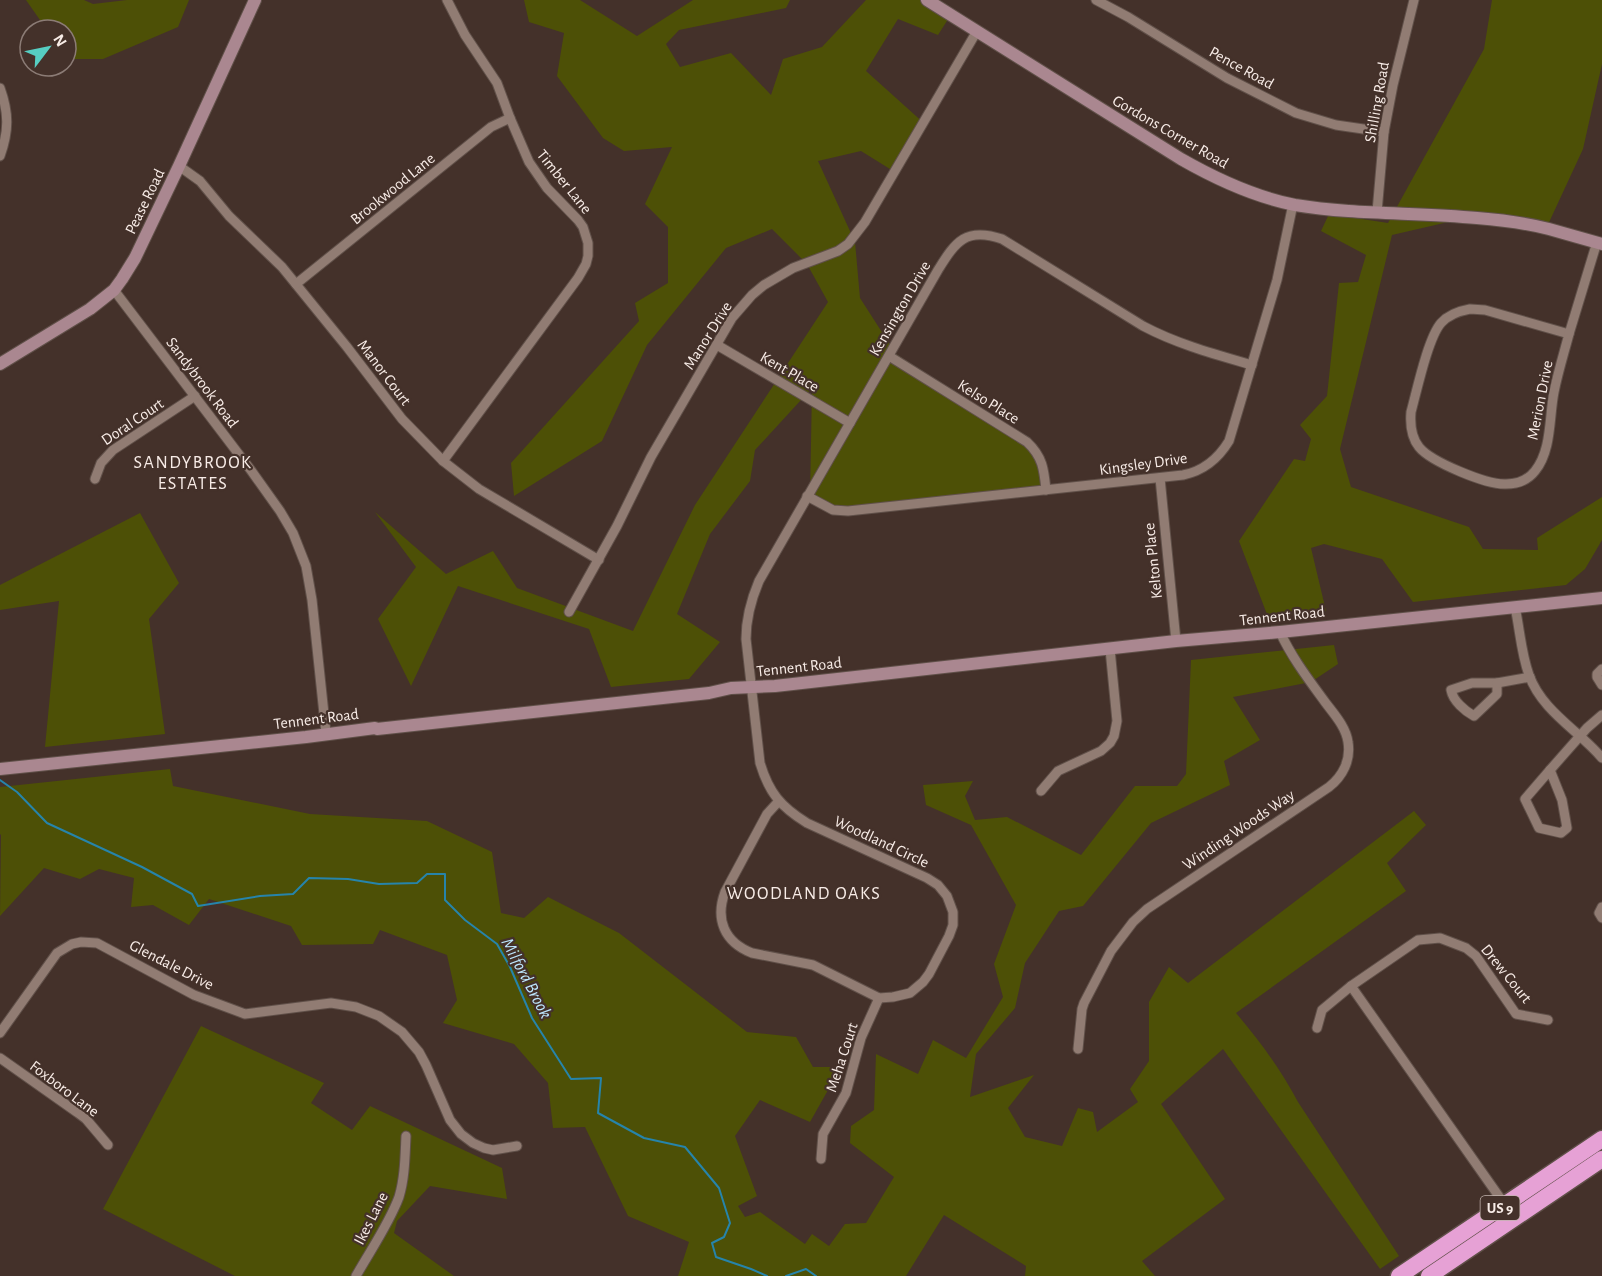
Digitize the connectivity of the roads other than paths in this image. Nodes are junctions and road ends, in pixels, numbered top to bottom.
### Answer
1 (255, 0) edge
2 (447, 0) edge
3 (927, 0) edge
4 (1096, 0) edge
5 (1414, 0) edge
6 (977, 31) junction
7 (0, 88) edge
8 (510, 118) junction
9 (1384, 132) junction
10 (0, 156) edge
11 (179, 166) junction
12 (1293, 204) junction
13 (1377, 212) junction
14 (1600, 243) edge
15 (296, 284) junction
16 (114, 290) junction
17 (1569, 334) junction
18 (717, 345) junction
19 (889, 356) junction
20 (0, 364) edge
21 (1252, 365) junction
22 (195, 396) junction
23 (850, 423) junction
24 (443, 461) junction
25 (1160, 478) junction
26 (95, 479) dead end
27 (1046, 490) junction
28 (807, 496) junction
29 (599, 560) junction
30 (1602, 598) edge
31 (1515, 607) junction
32 (569, 612) dead end
33 (1281, 632) junction
34 (1176, 641) junction
35 (1110, 649) junction
36 (1602, 669) edge
37 (1530, 677) junction
38 (1497, 683) junction
39 (1602, 685) edge
40 (751, 687) junction
41 (1602, 715) edge
42 (326, 733) junction
43 (1579, 736) junction
44 (1602, 758) edge
45 (0, 769) edge
46 (1550, 770) junction
47 (1041, 791) dead end
48 (778, 802) junction
49 (1602, 907) edge
50 (1602, 918) edge
51 (1351, 986) junction
52 (879, 998) junction
53 (1548, 1020) dead end
54 (1317, 1028) dead end
55 (0, 1033) edge
56 (1078, 1049) dead end
57 (0, 1058) edge
58 (406, 1136) dead end
59 (1602, 1139) edge
60 (108, 1145) dead end
61 (517, 1146) dead end
62 (821, 1159) dead end
63 (1602, 1159) edge
64 (1505, 1204) junction
65 (356, 1276) edge
66 (1399, 1276) edge
67 (1429, 1276) edge

1 - 11 street, Pease Road
2 - 8 street, Timber Lane
3 - 6 street, Gordons Corner Road
4 - 9 street, Pence Road
5 - 9 street, Shilling Road
6 - 12 street, Gordons Corner Road
6 - 18 street, Manor Drive
7 - 10 street
8 - 15 street, Brookwood Lane
8 - 24 street, Timber Lane
9 - 13 street, Shilling Road
11 - 15 street, Manor Court
11 - 16 street, Pease Road
12 - 13 street, Gordons Corner Road
12 - 21 street, Kingsley Drive
13 - 14 street, Gordons Corner Road
14 - 17 street, Merion Drive
15 - 24 street, Manor Court
16 - 20 street, Pease Road
16 - 22 street, Sandybrook Road
17 - 17 street, Merion Drive
18 - 23 street, Kent Place
18 - 29 street, Manor Drive
19 - 21 street, Kensington Drive
19 - 23 street, Kensington Drive
19 - 27 street, Kelso Place
21 - 25 street, Kingsley Drive
22 - 26 street, Doral Court
22 - 42 street, Sandybrook Road
23 - 28 street, Kensington Drive
24 - 29 street, Manor Court
25 - 27 street, Kingsley Drive
25 - 34 street, Kelton Place
27 - 28 street, Kingsley Drive
28 - 40 street, Kensington Drive
29 - 32 street, Manor Drive
30 - 31 street, Tennent Road
31 - 33 street, Tennent Road
31 - 37 street
33 - 34 street, Tennent Road
33 - 56 street, Winding Woods Way
34 - 35 street, Tennent Road
35 - 40 street, Tennent Road
35 - 47 street
36 - 39 street
37 - 38 street
37 - 43 street
38 - 38 street
40 - 42 street, Tennent Road
40 - 48 street, Woodland Circle
41 - 43 street
42 - 45 street, Tennent Road
43 - 44 street
43 - 46 street
46 - 46 street
48 - 52 street
48 - 52 street, Woodland Circle
49 - 50 street
51 - 53 street, Drew Court
51 - 54 street, Drew Court
51 - 64 street
52 - 62 street, Meha Court
55 - 61 street, Glendale Drive
57 - 60 street, Foxboro Lane
58 - 65 street, Ikes Lane
59 - 64 highway, US 9
63 - 67 highway, US 9
64 - 66 highway, US 9

